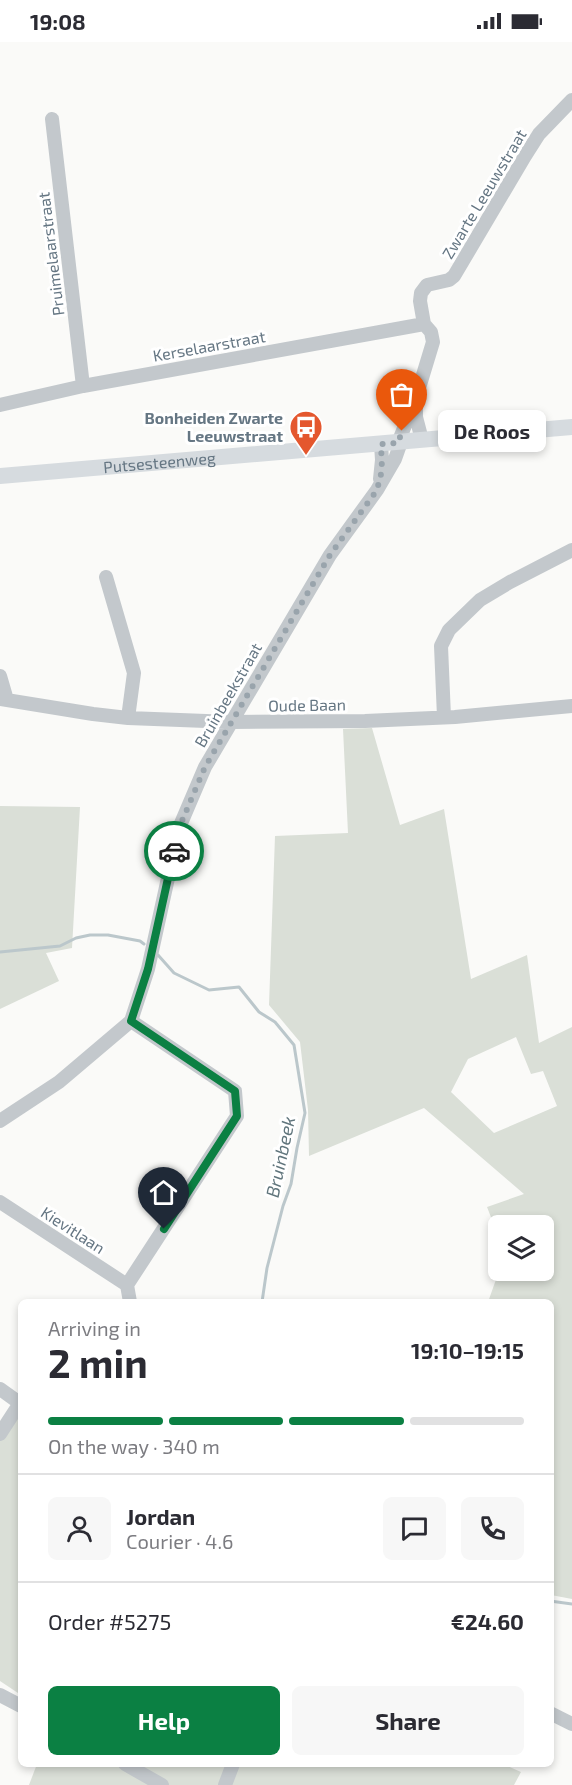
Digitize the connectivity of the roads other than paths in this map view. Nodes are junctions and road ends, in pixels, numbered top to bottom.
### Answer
1 (572, 100) edge
2 (52, 118) dead end
3 (424, 324) junction
4 (83, 386) junction
5 (416, 399) junction
6 (0, 405) edge
7 (572, 427) edge
8 (422, 440) junction
9 (393, 443) junction
10 (0, 476) edge
11 (377, 490) junction
12 (572, 550) edge
13 (106, 578) dead end
14 (0, 676) edge
15 (3, 699) edge
16 (572, 706) edge
17 (444, 717) junction
18 (128, 718) junction
19 (232, 722) junction
20 (131, 1021) junction
21 (0, 1121) edge
22 (0, 1202) edge
23 (127, 1285) junction
24 (129, 1299) edge
25 (0, 1389) edge
26 (18, 1402) edge
27 (18, 1408) edge
28 (0, 1434) edge
29 (0, 1695) edge
30 (18, 1704) edge
31 (554, 1715) edge
32 (572, 1724) edge
33 (130, 1767) edge
34 (232, 1767) edge
35 (162, 1785) edge
36 (225, 1785) edge

1 - 3 street, Zwarte Leeuwstraat
2 - 4 street, Pruimelaarstraat
3 - 4 street, Kerselaarstraat
3 - 5 street, Zwarte Leeuwstraat
4 - 6 street, Kerselaarstraat
5 - 8 street, Zwarte Leeuwstraat
5 - 9 street, Zwarte Leeuwstraat
7 - 8 main road, Putsesteenweg
8 - 9 main road, Putsesteenweg
9 - 10 main road, Putsesteenweg
9 - 11 street, Bruinbeekstraat
9 - 11 street, Bruinbeekstraat
11 - 19 street, Bruinbeekstraat
12 - 17 street
13 - 18 street
14 - 15 street, Oude Baan
15 - 18 street, Oude Baan
16 - 17 street, Oude Baan
17 - 19 street, Oude Baan
18 - 19 street, Oude Baan
19 - 20 street, Bruinbeekstraat
20 - 21 street
20 - 23 street
22 - 23 street, Kievitlaan
23 - 24 street
25 - 26 street
27 - 28 street
29 - 30 street
31 - 32 street
33 - 35 street
34 - 36 street

